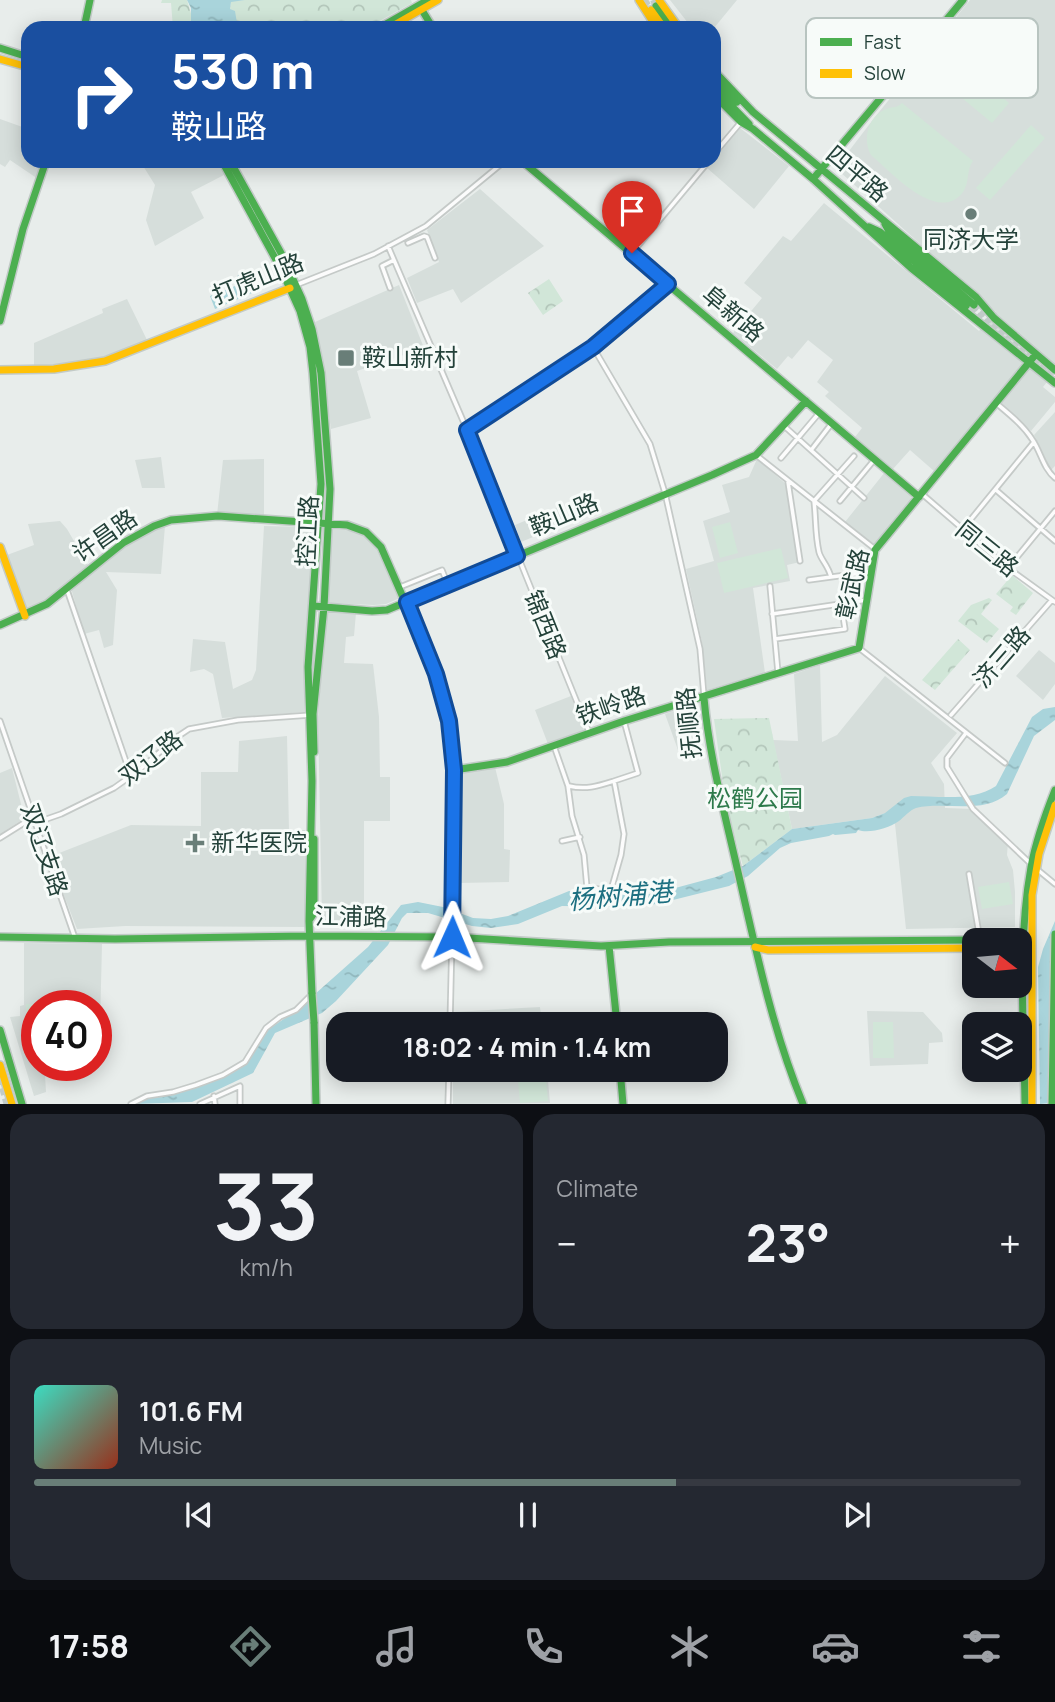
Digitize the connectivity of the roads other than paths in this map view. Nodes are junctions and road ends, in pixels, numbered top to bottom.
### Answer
1 (90, 0) edge
2 (428, 0) edge
3 (438, 0) edge
4 (639, 0) edge
5 (963, 0) edge
6 (419, 5) edge
7 (656, 5) edge
8 (948, 18) edge
9 (86, 21) edge
10 (391, 21) edge
11 (398, 21) edge
12 (429, 21) edge
13 (652, 21) edge
14 (666, 21) edge
15 (672, 21) edge
16 (0, 48) edge
17 (21, 55) edge
18 (0, 59) edge
19 (21, 65) edge
20 (721, 78) edge
21 (721, 86) edge
22 (721, 95) edge
23 (881, 98) edge
24 (721, 102) edge
25 (753, 112) junction
26 (741, 122) junction
27 (753, 129) junction
28 (721, 146) edge
29 (44, 168) edge
30 (226, 168) edge
31 (234, 168) edge
32 (496, 168) edge
33 (530, 168) edge
34 (703, 168) edge
35 (821, 169) junction
36 (813, 179) junction
37 (408, 243) dead end
38 (388, 246) junction
39 (632, 253) junction
40 (435, 258) dead end
41 (394, 260) junction
42 (668, 284) junction
43 (293, 287) junction
44 (390, 288) dead end
45 (974, 307) junction
46 (0, 321) edge
47 (593, 347) junction
48 (1036, 354) junction
49 (1029, 362) junction
50 (0, 370) edge
51 (1055, 370) edge
52 (1055, 383) edge
53 (806, 401) junction
54 (996, 403) junction
55 (820, 412) junction
56 (832, 423) junction
57 (783, 425) junction
58 (467, 430) junction
59 (798, 438) junction
60 (1034, 442) junction
61 (811, 449) junction
62 (756, 454) junction
63 (853, 456) dead end
64 (781, 458) dead end
65 (875, 459) junction
66 (837, 475) junction
67 (1055, 478) edge
68 (788, 480) junction
69 (851, 487) junction
70 (996, 490) junction
71 (665, 493) junction
72 (920, 495) junction
73 (863, 498) dead end
74 (814, 501) junction
75 (840, 501) dead end
76 (1055, 511) edge
77 (324, 524) junction
78 (1040, 529) junction
79 (962, 530) junction
80 (1055, 541) edge
81 (0, 547) edge
82 (875, 550) junction
83 (517, 556) junction
84 (800, 561) dead end
85 (1008, 568) junction
86 (869, 572) dead end
87 (831, 577) junction
88 (809, 580) dead end
89 (448, 585) junction
90 (770, 586) dead end
91 (400, 587) junction
92 (66, 588) junction
93 (867, 600) junction
94 (1053, 601) edge
95 (407, 602) junction
96 (841, 604) junction
97 (313, 606) junction
98 (324, 607) junction
99 (772, 614) junction
100 (25, 615) junction
101 (0, 625) edge
102 (775, 639) junction
103 (859, 648) junction
104 (778, 673) junction
105 (704, 698) junction
106 (311, 715) junction
107 (951, 715) dead end
108 (624, 721) junction
109 (0, 722) edge
110 (589, 733) junction
111 (966, 733) junction
112 (554, 746) junction
113 (1006, 764) dead end
114 (454, 770) junction
115 (131, 776) junction
116 (614, 781) junction
117 (568, 786) junction
118 (1055, 789) edge
119 (1055, 805) edge
120 (33, 822) junction
121 (580, 837) junction
122 (0, 838) edge
123 (562, 841) dead end
124 (1033, 867) junction
125 (969, 874) dead end
126 (1055, 884) edge
127 (976, 928) edge
128 (1025, 928) edge
129 (1055, 934) edge
130 (310, 936) junction
131 (0, 937) edge
132 (452, 937) junction
133 (75, 938) junction
134 (962, 940) edge
135 (754, 945) junction
136 (609, 946) junction
137 (962, 948) edge
138 (312, 994) junction
139 (1025, 998) edge
140 (1027, 998) edge
141 (450, 1012) edge
142 (616, 1012) edge
143 (0, 1030) edge
144 (0, 1065) edge
145 (449, 1082) edge
146 (622, 1082) edge
147 (214, 1097) junction
148 (12, 1104) edge
149 (22, 1104) edge
150 (131, 1104) edge
151 (200, 1104) edge
152 (215, 1104) edge
153 (240, 1104) edge
154 (316, 1104) edge
155 (448, 1104) edge
156 (624, 1104) edge
157 (803, 1104) edge
158 (1025, 1104) edge
159 (1032, 1104) edge
160 (1052, 1104) edge

1 - 9 main road
2 - 6 main road
3 - 6 main road
4 - 13 main road
5 - 8 main road
6 - 10 main road
6 - 11 main road
6 - 12 main road
7 - 14 main road
7 - 15 main road
16 - 17 main road
18 - 19 main road
20 - 25 main road, 四平路
21 - 25 main road
22 - 27 main road
23 - 35 main road
24 - 26 main road, 四平路
25 - 35 main road, 四平路
26 - 27 main road, 四平路
26 - 28 street
27 - 36 main road, 四平路
29 - 46 main road
30 - 43 main road, 控江路
31 - 43 main road, 控江路
32 - 38 street, 打虎山路
33 - 39 main road, 阜新路
34 - 39 street
35 - 36 main road
35 - 45 main road, 四平路
36 - 45 main road, 四平路
37 - 40 street
38 - 41 street, 锦西路
38 - 43 street, 打虎山路
39 - 42 main road, 阜新路
41 - 44 street
41 - 58 street, 锦西路
42 - 47 street
42 - 53 main road, 阜新路
43 - 50 main road, 打虎山路
43 - 77 main road, 控江路
43 - 77 main road, 控江路
45 - 48 main road
45 - 49 main road
47 - 58 street
47 - 71 street, 抚顺路
48 - 49 main road, 彰武路
48 - 51 main road
49 - 52 main road
49 - 54 main road, 彰武路
53 - 55 main road, 阜新路
53 - 57 main road, 鞍山路
54 - 60 street
54 - 72 main road, 彰武路
55 - 56 main road, 阜新路
55 - 59 street
56 - 61 street
56 - 65 main road, 阜新路
57 - 59 street
57 - 62 main road, 鞍山路
58 - 83 street, 锦西路
59 - 61 street
59 - 64 street
60 - 67 street
60 - 70 street
61 - 66 street
62 - 68 street
62 - 71 main road, 鞍山路
63 - 66 street
65 - 69 street
65 - 72 main road, 阜新路
66 - 69 street
66 - 74 street
68 - 74 street
68 - 84 street
69 - 73 street
69 - 75 street
70 - 78 street
70 - 79 street
71 - 83 main road, 鞍山路
71 - 105 street, 抚顺路
72 - 79 street, 同三路
72 - 82 main road, 彰武路
74 - 82 street
74 - 87 street
76 - 78 street
77 - 91 main road, 许昌路
77 - 92 main road, 许昌路
77 - 97 main road, 控江路
77 - 98 main road, 控江路
78 - 80 street
78 - 85 street
79 - 85 street, 同三路
81 - 100 main road
82 - 93 main road, 彰武路
83 - 89 main road, 鞍山路
83 - 110 street, 锦西路
85 - 94 street, 同三路
86 - 87 street
87 - 88 street
89 - 91 street
89 - 95 main road, 鞍山路
90 - 99 street
91 - 95 main road, 许昌路
92 - 100 main road, 许昌路
92 - 115 street
93 - 96 street
93 - 103 main road, 彰武路
94 - 107 street, 济三路
95 - 98 main road, 鞍山路
95 - 114 main road, 许昌路
96 - 99 street
96 - 102 street
97 - 98 main road, 鞍山路
97 - 106 main road, 控江路
98 - 106 main road, 控江路
99 - 102 street
100 - 101 main road, 许昌路
102 - 104 street
103 - 104 main road, 铁岭路
103 - 111 street, 彰武路
104 - 105 main road, 铁岭路
105 - 108 main road, 铁岭路
105 - 135 main road, 抚顺路
106 - 115 street, 双辽路
106 - 130 main road, 控江路
108 - 110 main road, 铁岭路
108 - 116 street
109 - 120 street, 双辽支路
110 - 112 main road, 铁岭路
111 - 113 street, 彰武路
111 - 124 street
112 - 114 main road, 铁岭路
112 - 117 street
114 - 132 main road, 许昌路
115 - 120 street, 双辽路
116 - 117 street
116 - 121 street
117 - 121 street
118 - 124 main road
119 - 124 main road
120 - 122 street, 双辽路
120 - 133 street, 双辽支路
121 - 123 street
124 - 126 street
124 - 128 main road
125 - 127 street
129 - 160 main road, bridge
130 - 132 main road, 江浦路
130 - 133 main road, 江浦路
130 - 138 main road, 控江路
131 - 133 main road, 江浦路
132 - 136 main road, 江浦路
132 - 141 street
134 - 135 main road, 江浦路
135 - 136 main road, 江浦路
135 - 137 main road, 江浦路
135 - 157 main road, 抚顺路
136 - 142 main road
138 - 150 street
138 - 154 main road, 控江路, bridge
139 - 158 main road
140 - 159 main road
143 - 149 main road
144 - 148 main road
145 - 155 street
146 - 156 main road
147 - 151 street
147 - 152 street
147 - 153 street

